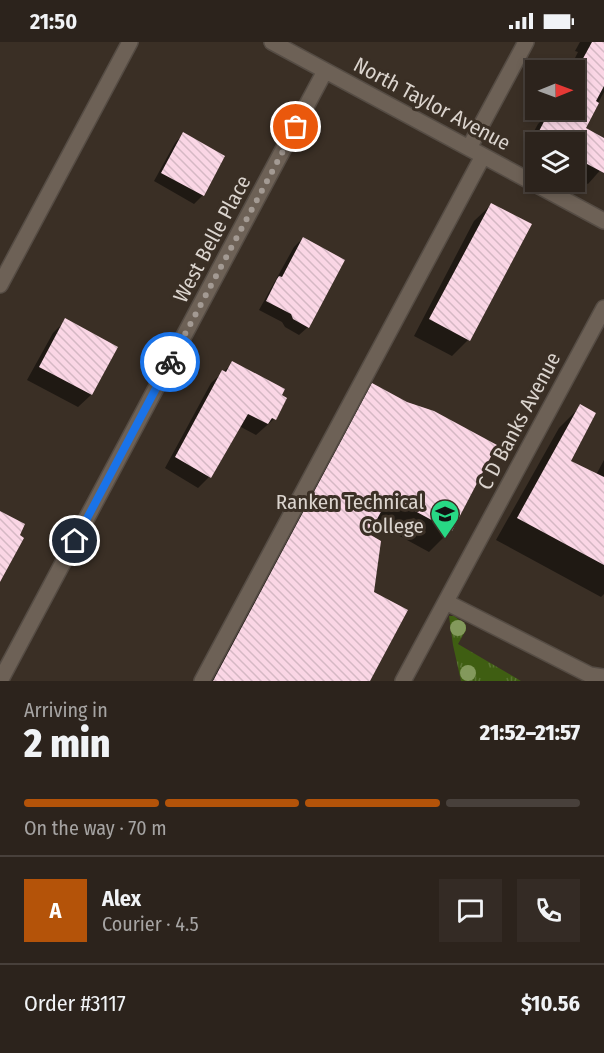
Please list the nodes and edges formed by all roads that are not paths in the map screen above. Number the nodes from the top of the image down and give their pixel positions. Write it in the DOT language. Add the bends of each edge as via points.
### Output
graph roads {
  1 [pos="130,42"];
  2 [pos="272,42"];
  3 [pos="526,42"];
  4 [pos="325,71"];
  5 [pos="469,148"];
  6 [pos="483,156"];
  7 [pos="604,221"];
  8 [pos="0,285"];
  9 [pos="604,308"];
  10 [pos="446,602"];
  11 [pos="604,677"];
  12 [pos="0,681"];
  13 [pos="202,681"];
  14 [pos="404,681"];
  1 -- 8 [label="street"];
  2 -- 4 [label="street, North Taylor Avenue"];
  3 -- 5 [label="street"];
  4 -- 5 [label="street, North Taylor Avenue"];
  4 -- 12 [label="street, West Belle Place"];
  5 -- 6 [label="street, North Taylor Avenue"];
  6 -- 7 [label="street, North Taylor Avenue"];
  6 -- 13 [label="street"];
  9 -- 10 [label="street, C D Banks Avenue"];
  10 -- 11 [label="street" via="590,675"];
  10 -- 14 [label="street, C D Banks Avenue"];
}
